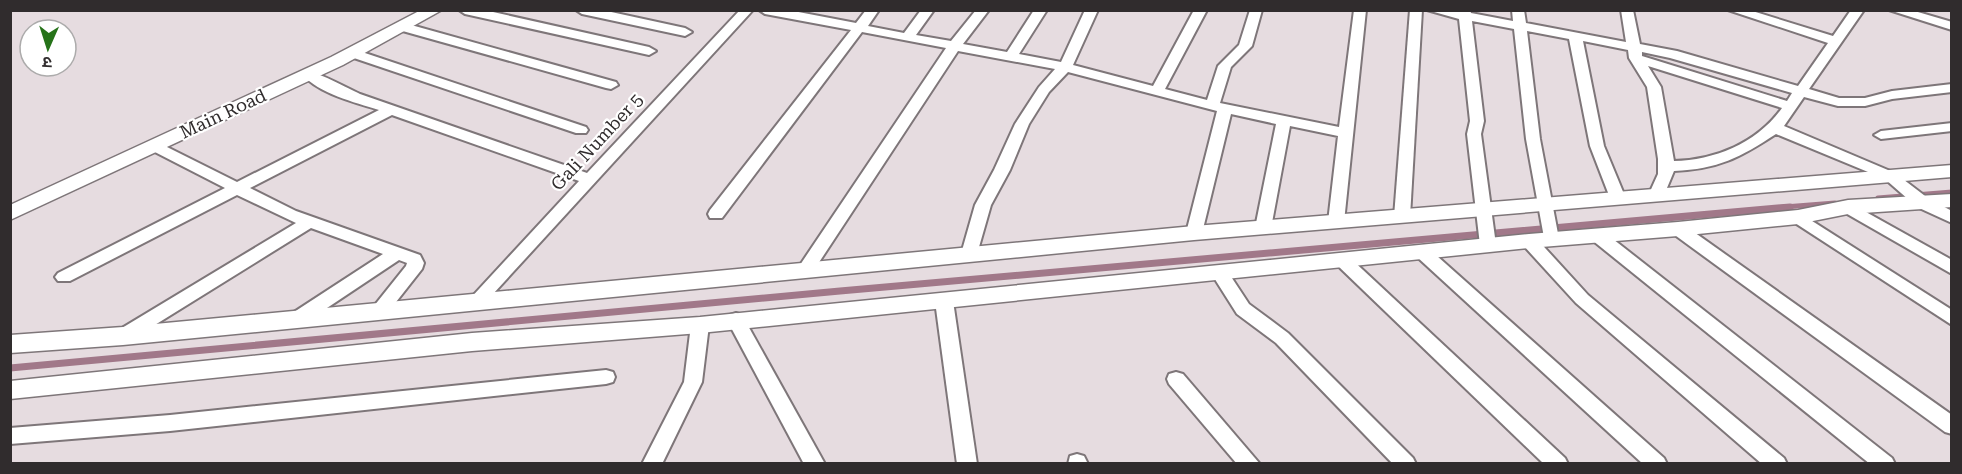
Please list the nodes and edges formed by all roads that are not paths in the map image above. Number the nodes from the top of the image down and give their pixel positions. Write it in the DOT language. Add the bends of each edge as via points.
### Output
graph roads {
  1 [pos="434,10"];
  2 [pos="465,10"];
  3 [pos="582,10"];
  4 [pos="747,10"];
  5 [pos="765,10"];
  6 [pos="873,10"];
  7 [pos="928,10"];
  8 [pos="983,10"];
  9 [pos="1041,10"];
  10 [pos="1092,10"];
  11 [pos="1201,10"];
  12 [pos="1256,10"];
  13 [pos="1360,10"];
  14 [pos="1416,10"];
  15 [pos="1432,10"];
  16 [pos="1518,10"];
  17 [pos="1627,10"];
  18 [pos="1734,10"];
  19 [pos="1857,10"];
  20 [pos="1894,10"];
  21 [pos="1464,14"];
  22 [pos="816,15"];
  23 [pos="1519,26"];
  24 [pos="1952,26"];
  25 [pos="404,27"];
  26 [pos="858,28"];
  27 [pos="685,32"];
  28 [pos="1575,36"];
  29 [pos="907,38"];
  30 [pos="1836,41"];
  31 [pos="954,48"];
  32 [pos="649,51"];
  33 [pos="1634,52"];
  34 [pos="352,53"];
  35 [pos="1010,58"];
  36 [pos="1065,67"];
  37 [pos="309,74"];
  38 [pos="611,85"];
  39 [pos="1952,88"];
  40 [pos="1157,91"];
  41 [pos="1800,92"];
  42 [pos="1790,106"];
  43 [pos="1218,107"];
  44 [pos="392,109"];
  45 [pos="1284,122"];
  46 [pos="1952,127"];
  47 [pos="1775,128"];
  48 [pos="581,130"];
  49 [pos="1345,134"];
  50 [pos="1881,135"];
  51 [pos="154,146"];
  52 [pos="1667,166"];
  53 [pos="1952,171"];
  54 [pos="1890,176"];
  55 [pos="588,179"];
  56 [pos="238,187"];
  57 [pos="1656,196"];
  58 [pos="1618,199"];
  59 [pos="1952,200"];
  60 [pos="1923,203"];
  61 [pos="1545,205"];
  62 [pos="1848,207"];
  63 [pos="1484,210"];
  64 [pos="10,213"];
  65 [pos="716,214"];
  66 [pos="1402,217"];
  67 [pos="1798,217"];
  68 [pos="1952,218"];
  69 [pos="309,222"];
  70 [pos="1336,222"];
  71 [pos="1263,228"];
  72 [pos="1678,229"];
  73 [pos="1194,233"];
  74 [pos="1598,236"];
  75 [pos="1540,240"];
  76 [pos="1488,245"];
  77 [pos="399,252"];
  78 [pos="1422,252"];
  79 [pos="969,254"];
  80 [pos="1342,260"];
  81 [pos="1952,268"];
  82 [pos="806,269"];
  83 [pos="1220,273"];
  84 [pos="63,277"];
  85 [pos="944,301"];
  86 [pos="476,302"];
  87 [pos="379,311"];
  88 [pos="297,319"];
  89 [pos="1952,319"];
  90 [pos="736,320"];
  91 [pos="700,325"];
  92 [pos="123,336"];
  93 [pos="10,344"];
  94 [pos="606,377"];
  95 [pos="1176,378"];
  96 [pos="10,390"];
  97 [pos="1952,426"];
  98 [pos="10,436"];
  99 [pos="652,464"];
  100 [pos="815,464"];
  101 [pos="967,464"];
  102 [pos="1250,464"];
  103 [pos="1406,464"];
  104 [pos="1558,464"];
  105 [pos="1656,464"];
  106 [pos="1777,464"];
  107 [pos="1885,464"];
  1 -- 25 [label="street, Main Road"];
  2 -- 32 [label="street"];
  3 -- 27 [label="street"];
  4 -- 55 [label="street, Gali Number 5"];
  5 -- 22 [label="street"];
  6 -- 26 [label="street"];
  7 -- 29 [label="street"];
  8 -- 31 [label="street"];
  9 -- 35 [label="street"];
  10 -- 36 [label="street"];
  11 -- 40 [label="street"];
  12 -- 43 [label="street" via="1245,46 1225,66"];
  13 -- 49 [label="street"];
  14 -- 66 [label="street"];
  15 -- 21 [label="street"];
  16 -- 23 [label="street"];
  17 -- 33 [label="street"];
  18 -- 30 [label="street"];
  19 -- 30 [label="street"];
  20 -- 24 [label="street"];
  21 -- 23 [label="street"];
  21 -- 63 [label="street"];
  22 -- 26 [label="street"];
  23 -- 28 [label="street"];
  23 -- 61 [label="street"];
  25 -- 34 [label="street, Main Road"];
  25 -- 38 [label="street"];
  26 -- 29 [label="street"];
  26 -- 65 [label="street"];
  28 -- 33 [label="street"];
  28 -- 58 [label="street" via="1597,146"];
  29 -- 31 [label="street"];
  30 -- 41 [label="street"];
  31 -- 35 [label="street"];
  31 -- 82 [label="street"];
  33 -- 41 [label="street" via="1672,54"];
  33 -- 42 [label="street"];
  33 -- 52 [label="street" via="1654,87"];
  34 -- 37 [label="street, Main Road"];
  34 -- 48 [label="street"];
  35 -- 36 [label="street"];
  36 -- 40 [label="street"];
  36 -- 79 [label="street" via="1022,124 983,205"];
  37 -- 44 [label="street" via="324,84"];
  37 -- 51 [label="street, Main Road"];
  39 -- 41 [label="street" via="1855,103"];
  40 -- 43 [label="street"];
  41 -- 42 [label="street"];
  42 -- 47 [label="street"];
  43 -- 45 [label="street"];
  43 -- 73 [label="street"];
  44 -- 55 [label="street"];
  44 -- 56 [label="street"];
  45 -- 49 [label="street"];
  45 -- 71 [label="street"];
  46 -- 50 [label="street"];
  47 -- 52 [label="street" via="1739,151 1702,165"];
  47 -- 54 [label="street"];
  49 -- 70 [label="street"];
  51 -- 56 [label="street"];
  51 -- 64 [label="street, Main Road"];
  52 -- 57 [label="street"];
  53 -- 54 [label="street"];
  54 -- 57 [label="street"];
  54 -- 60 [label="street"];
  55 -- 86 [label="street, Gali Number 5"];
  56 -- 69 [label="street"];
  56 -- 84 [label="street"];
  57 -- 58 [label="street"];
  58 -- 61 [label="street"];
  59 -- 60 [label="street"];
  60 -- 62 [label="street"];
  60 -- 68 [label="street"];
  61 -- 63 [label="street"];
  61 -- 75 [label="street"];
  62 -- 67 [label="street"];
  62 -- 81 [label="street"];
  63 -- 66 [label="street"];
  63 -- 76 [label="street"];
  66 -- 70 [label="street"];
  67 -- 72 [label="street"];
  67 -- 89 [label="street"];
  69 -- 77 [label="street"];
  69 -- 92 [label="street"];
  70 -- 71 [label="street"];
  71 -- 73 [label="street"];
  72 -- 74 [label="street"];
  72 -- 97 [label="street"];
  73 -- 79 [label="street"];
  74 -- 75 [label="street"];
  74 -- 107 [label="street"];
  75 -- 76 [label="street"];
  75 -- 106 [label="street" via="1582,299"];
  76 -- 78 [label="street"];
  77 -- 87 [label="street" via="416,263"];
  77 -- 88 [label="street"];
  78 -- 80 [label="street"];
  78 -- 105 [label="street"];
  79 -- 82 [label="street"];
  80 -- 83 [label="street"];
  80 -- 104 [label="street"];
  82 -- 86 [label="street"];
  83 -- 85 [label="street"];
  83 -- 103 [label="street" via="1243,309 1282,338"];
  85 -- 90 [label="street"];
  85 -- 101 [label="street"];
  86 -- 87 [label="street"];
  87 -- 88 [label="street"];
  88 -- 92 [label="street"];
  90 -- 91 [label="street"];
  90 -- 100 [label="street"];
  91 -- 96 [label="street" via="472,342"];
  91 -- 99 [label="street" via="693,382"];
  92 -- 93 [label="street"];
  94 -- 98 [label="street"];
  95 -- 102 [label="street"];
}
